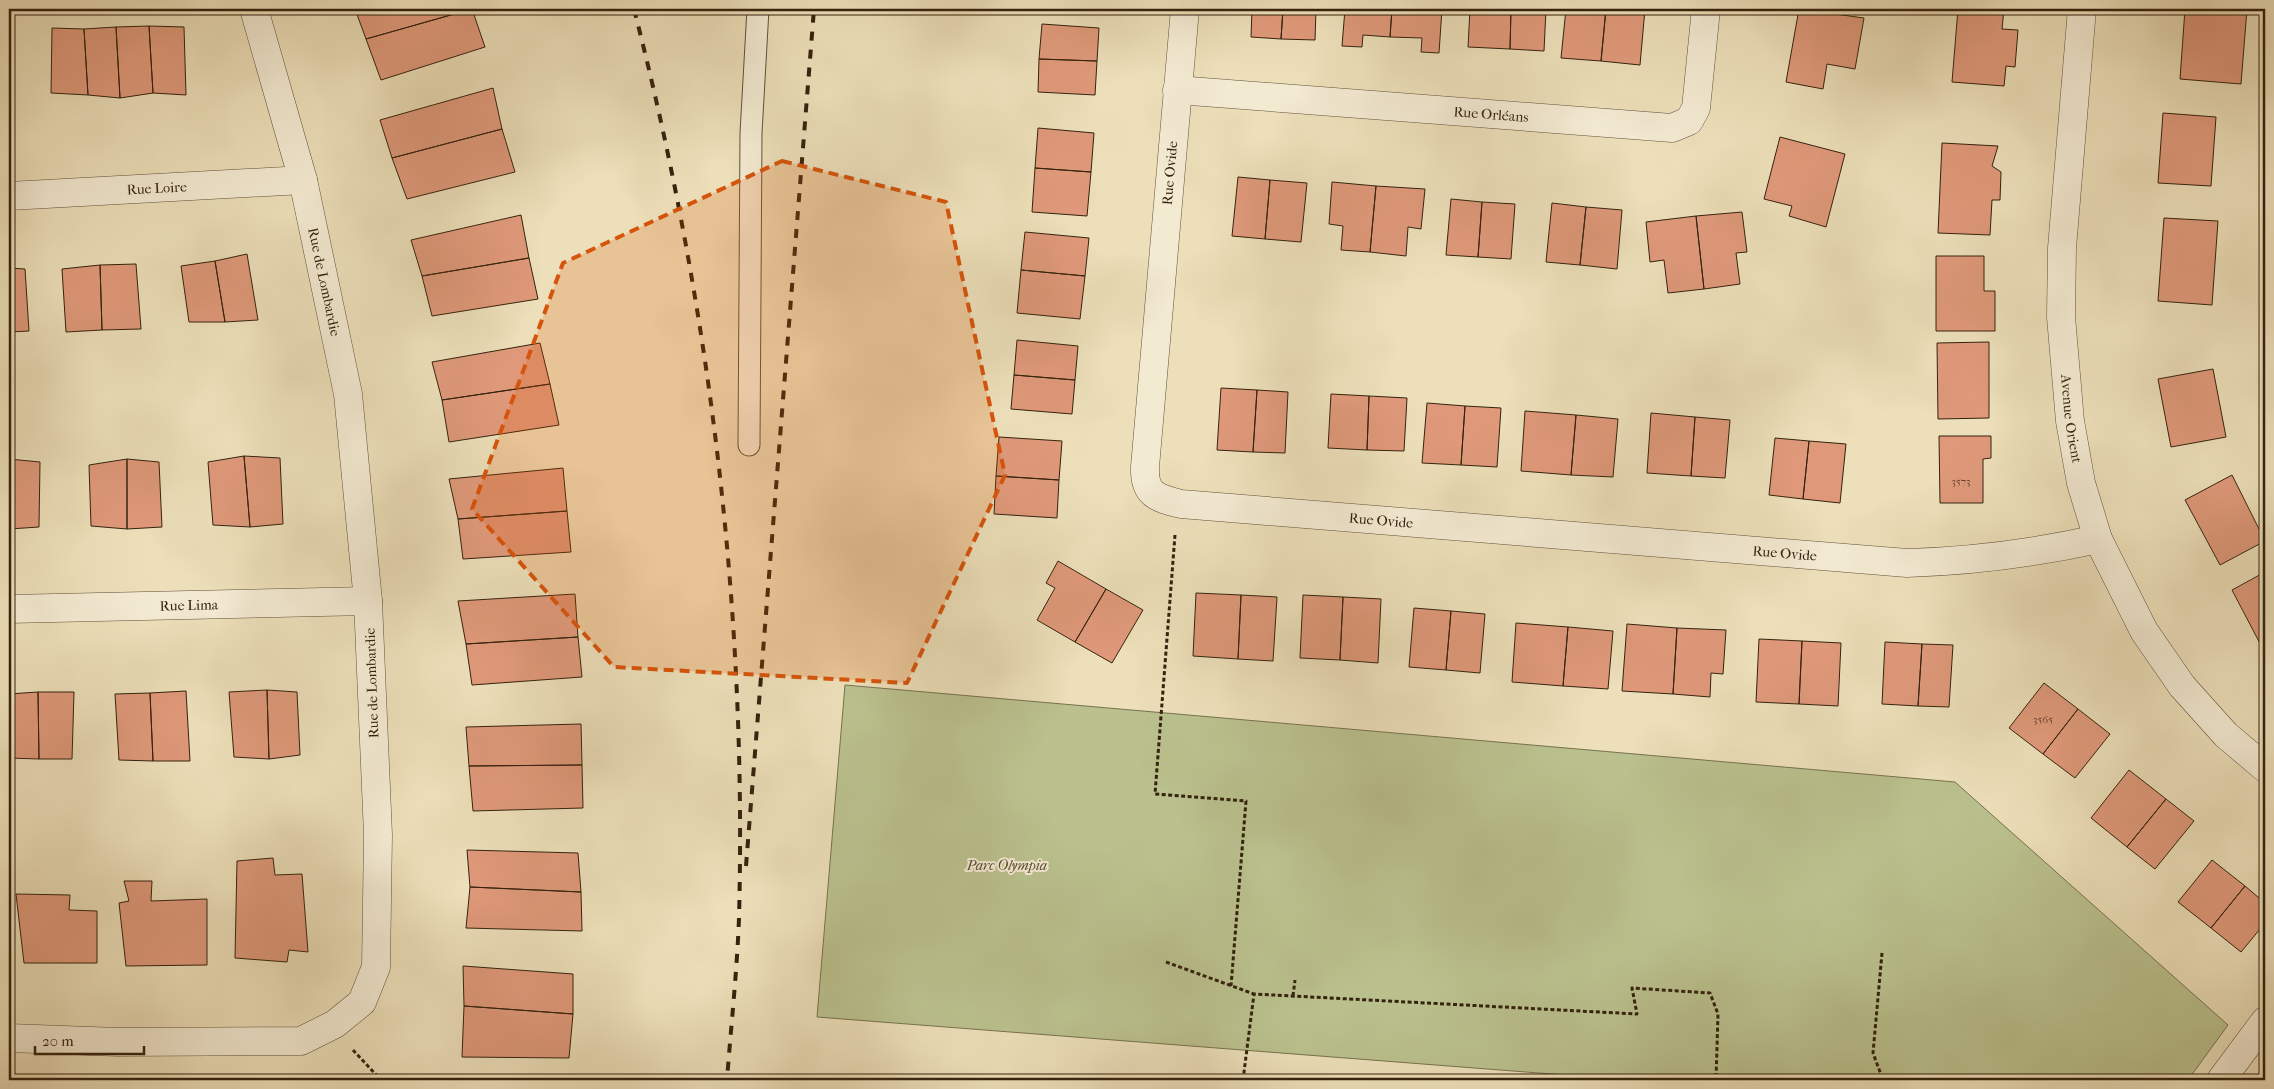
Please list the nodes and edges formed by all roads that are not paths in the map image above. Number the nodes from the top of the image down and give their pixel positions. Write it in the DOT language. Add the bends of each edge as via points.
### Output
graph roads {
  1 [pos="254,9"];
  2 [pos="758,9"];
  3 [pos="1185,9"];
  4 [pos="1706,9"];
  5 [pos="2082,9"];
  6 [pos="1177,90"];
  7 [pos="303,180"];
  8 [pos="9,196"];
  9 [pos="749,445"];
  10 [pos="2098,539"];
  11 [pos="368,602"];
  12 [pos="9,609"];
  13 [pos="2265,768"];
  14 [pos="2265,1021"];
  15 [pos="9,1038"];
  16 [pos="2221,1080"];
  1 -- 7 [label="street, Rue de Lombardie"];
  2 -- 9 [label="lane" via="751,133"];
  3 -- 6 [label="street, Rue Ovide"];
  4 -- 6 [label="street, Rue Orléans" via="1696,108 1689,121 1672,128"];
  5 -- 10 [label="street, Avenue Orient" via="2062,248 2061,317 2070,421 2082,483"];
  6 -- 10 [label="street, Rue Ovide" via="1145,472 1146,486 1158,497 1181,504 1908,563 2008,555"];
  7 -- 8 [label="street, Rue Loire"];
  7 -- 11 [label="street, Rue de Lombardie" via="348,394"];
  10 -- 13 [label="street, Avenue Orient" via="2144,631 2182,686 2226,735"];
  11 -- 12 [label="street, Rue Lima"];
  11 -- 15 [label="street, Rue de Lombardie" via="378,835 376,967 362,1002 335,1024 301,1041 118,1042"];
  14 -- 16 [label="street"];
}
